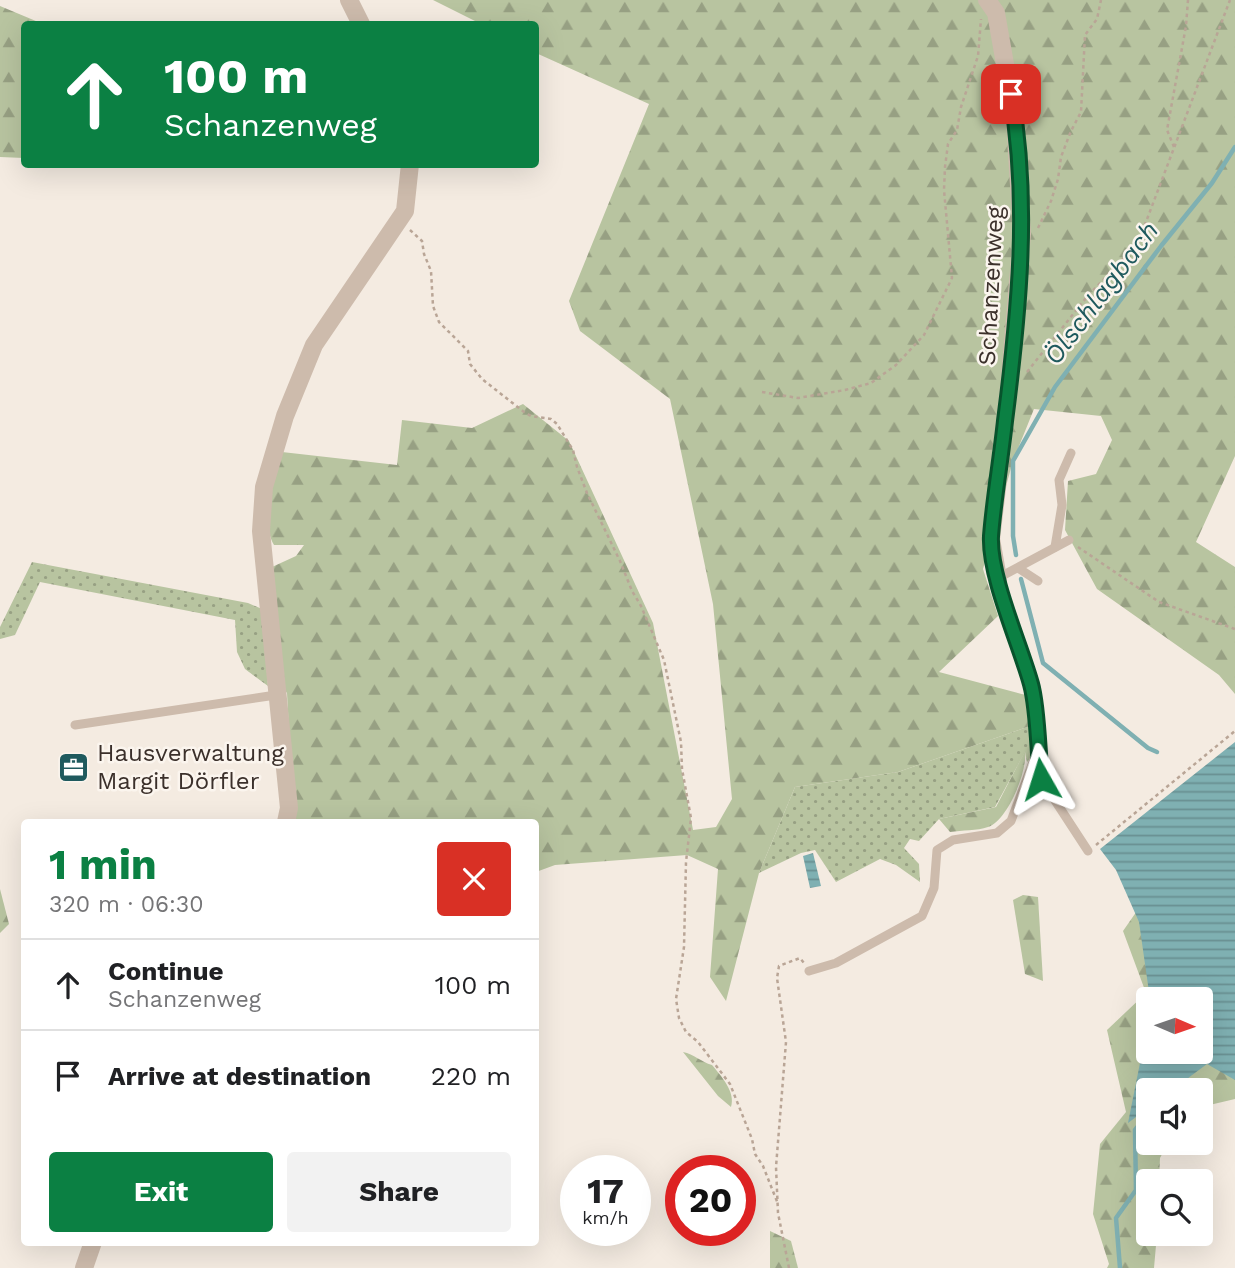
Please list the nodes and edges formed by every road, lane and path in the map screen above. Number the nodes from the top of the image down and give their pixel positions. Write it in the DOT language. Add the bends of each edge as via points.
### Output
graph roads {
  1 [pos="349,0"];
  2 [pos="1101,0"];
  3 [pos="1188,0"];
  4 [pos="1230,0"];
  5 [pos="988,2"];
  6 [pos="360,21"];
  7 [pos="1174,148"];
  8 [pos="410,168"];
  9 [pos="398,221"];
  10 [pos="1022,234"];
  11 [pos="1026,374"];
  12 [pos="762,392"];
  13 [pos="1071,453"];
  14 [pos="1069,540"];
  15 [pos="1055,547"];
  16 [pos="1018,568"];
  17 [pos="998,578"];
  18 [pos="1038,581"];
  19 [pos="1235,629"];
  20 [pos="276,695"];
  21 [pos="75,725"];
  22 [pos="1235,731"];
  23 [pos="1038,749"];
  24 [pos="287,819"];
  25 [pos="1088,851"];
  26 [pos="809,971"];
  27 [pos="778,1204"];
  28 [pos="92,1246"];
  29 [pos="84,1268"];
  30 [pos="789,1268"];
  1 -- 6 [label="street"];
  2 -- 10 [label="path" via="1097,19 1085,35 1081,112 1061,157 1051,201 1036,232"];
  3 -- 7 [label="path" via="1167,130"];
  4 -- 7 [label="path"];
  5 -- 10 [label="street, Schanzenweg" via="996,13 1015,121"];
  5 -- 12 [label="path" via="980,22 978,56 957,130 948,144 944,190 952,278 924,335 897,365 871,383 798,398"];
  7 -- 11 [label="path" via="1138,243 1086,298"];
  8 -- 9 [label="street" via="405,211"];
  9 -- 20 [label="street" via="314,345 285,416 264,487 261,531"];
  9 -- 27 [label="path" via="422,242 436,317 468,351 470,364 509,402 531,416 551,419 568,441 587,494 664,660 691,818 684,947 676,999 679,1018 730,1084"];
  10 -- 17 [label="street, Schanzenweg" via="991,539"];
  13 -- 15 [label="lane" via="1059,480 1062,505"];
  14 -- 15 [label="lane"];
  14 -- 19 [label="path" via="1159,602"];
  15 -- 16 [label="lane"];
  16 -- 17 [label="lane"];
  16 -- 18 [label="lane"];
  17 -- 23 [label="lane" via="1032,688"];
  20 -- 21 [label="lane"];
  20 -- 24 [label="street"];
  22 -- 25 [label="path"];
  23 -- 25 [label="lane" via="1041,779"];
  23 -- 26 [label="lane" via="1012,821 997,833 953,839 937,850 934,888 922,916 836,963"];
  26 -- 27 [label="path" via="800,958 779,966 777,978 786,1042 776,1167"];
  27 -- 30 [label="path"];
  28 -- 29 [label="street"];
}
